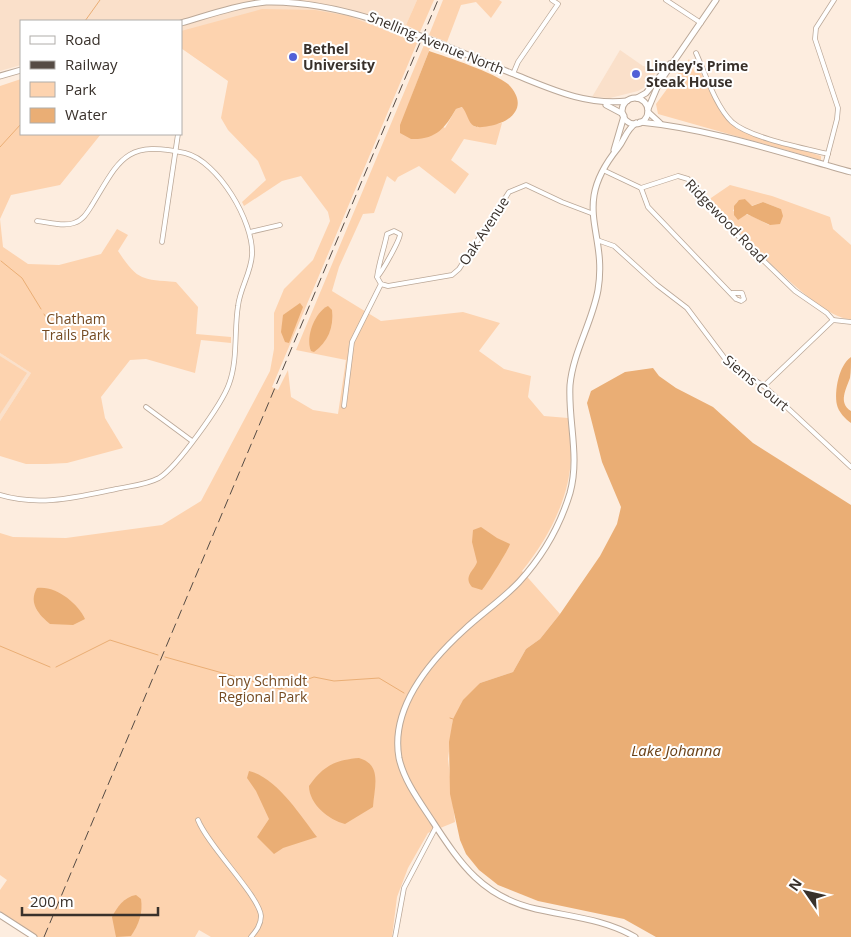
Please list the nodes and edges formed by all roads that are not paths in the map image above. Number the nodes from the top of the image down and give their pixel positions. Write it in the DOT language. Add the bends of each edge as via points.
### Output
graph roads {
  1 [pos="239,0"];
  2 [pos="552,0"];
  3 [pos="666,0"];
  4 [pos="716,0"];
  5 [pos="834,0"];
  6 [pos="240,7"];
  7 [pos="182,23"];
  8 [pos="701,23"];
  9 [pos="696,53"];
  10 [pos="675,58"];
  11 [pos="20,70"];
  12 [pos="513,74"];
  13 [pos="0,76"];
  14 [pos="637,98"];
  15 [pos="627,101"];
  16 [pos="600,103"];
  17 [pos="648,110"];
  18 [pos="623,115"];
  19 [pos="638,123"];
  20 [pos="663,124"];
  21 [pos="178,135"];
  22 [pos="176,152"];
  23 [pos="614,153"];
  24 [pos="828,154"];
  25 [pos="825,165"];
  26 [pos="603,170"];
  27 [pos="851,172"];
  28 [pos="641,188"];
  29 [pos="591,213"];
  30 [pos="36,221"];
  31 [pos="280,225"];
  32 [pos="250,232"];
  33 [pos="597,240"];
  34 [pos="162,242"];
  35 [pos="377,277"];
  36 [pos="381,284"];
  37 [pos="732,293"];
  38 [pos="833,320"];
  39 [pos="851,322"];
  40 [pos="764,386"];
  41 [pos="344,406"];
  42 [pos="146,408"];
  43 [pos="192,441"];
  44 [pos="851,466"];
  45 [pos="0,495"];
  46 [pos="198,820"];
  47 [pos="436,827"];
  48 [pos="0,915"];
  49 [pos="34,937"];
  50 [pos="252,937"];
  51 [pos="395,937"];
  52 [pos="635,937"];
  1 -- 6 [label="street"];
  2 -- 12 [label="street" via="558,4"];
  3 -- 8 [label="street"];
  4 -- 8 [label="street"];
  5 -- 24 [label="street" via="816,28 815,39 837,103 837,119"];
  6 -- 7 [label="street, Snelling Avenue North"];
  6 -- 12 [label="street, Snelling Avenue North" via="282,1 342,7"];
  8 -- 10 [label="street"];
  9 -- 24 [label="street" via="720,105 732,122 754,134"];
  10 -- 14 [label="street" via="646,93"];
  10 -- 17 [label="street" via="659,83"];
  11 -- 13 [label="street"];
  12 -- 16 [label="street, Snelling Avenue North"];
  14 -- 15 [label="street"];
  14 -- 17 [label="street"];
  15 -- 16 [label="street, Snelling Avenue North"];
  15 -- 18 [label="street"];
  16 -- 18 [label="street, Snelling Avenue North"];
  17 -- 19 [label="street" via="646,117"];
  17 -- 20 [label="street"];
  18 -- 19 [label="street" via="628,121"];
  18 -- 23 [label="street"];
  19 -- 20 [label="street"];
  19 -- 23 [label="street" via="626,131"];
  20 -- 25 [label="street"];
  21 -- 22 [label="street"];
  22 -- 30 [label="street" via="148,149 128,154 116,166 80,221 66,224"];
  22 -- 32 [label="street" via="199,158 210,166 239,206"];
  22 -- 34 [label="street"];
  23 -- 26 [label="street"];
  24 -- 25 [label="street"];
  25 -- 27 [label="street"];
  26 -- 28 [label="street"];
  26 -- 29 [label="street" via="593,194"];
  28 -- 37 [label="street" via="648,206"];
  28 -- 38 [label="street, Ridgewood Road" via="678,176 688,179 739,237 795,292"];
  29 -- 33 [label="street"];
  29 -- 36 [label="street, Oak Avenue" via="526,185 521,186 509,192 452,275 388,286"];
  31 -- 32 [label="street"];
  32 -- 43 [label="street" via="252,257 238,303 232,374 222,400"];
  33 -- 40 [label="street, Siems Court" via="614,246 687,308 729,364"];
  33 -- 47 [label="street" via="598,288 571,382 575,461 572,486 564,510 530,569 507,594 462,631 437,659 412,694 400,719 398,740 402,767"];
  35 -- 35 [label="street" via="400,239 396,231 387,234"];
  35 -- 36 [label="street"];
  36 -- 41 [label="street" via="352,342"];
  38 -- 39 [label="street"];
  38 -- 40 [label="street"];
  40 -- 44 [label="street, Siems Court"];
  42 -- 43 [label="street"];
  43 -- 45 [label="street" via="171,468 145,483 60,500 32,501"];
  46 -- 50 [label="street" via="209,841 260,911 259,925"];
  47 -- 51 [label="street" via="404,888"];
  47 -- 52 [label="street" via="461,865 496,893 534,909 604,922"];
  48 -- 49 [label="street"];
}
